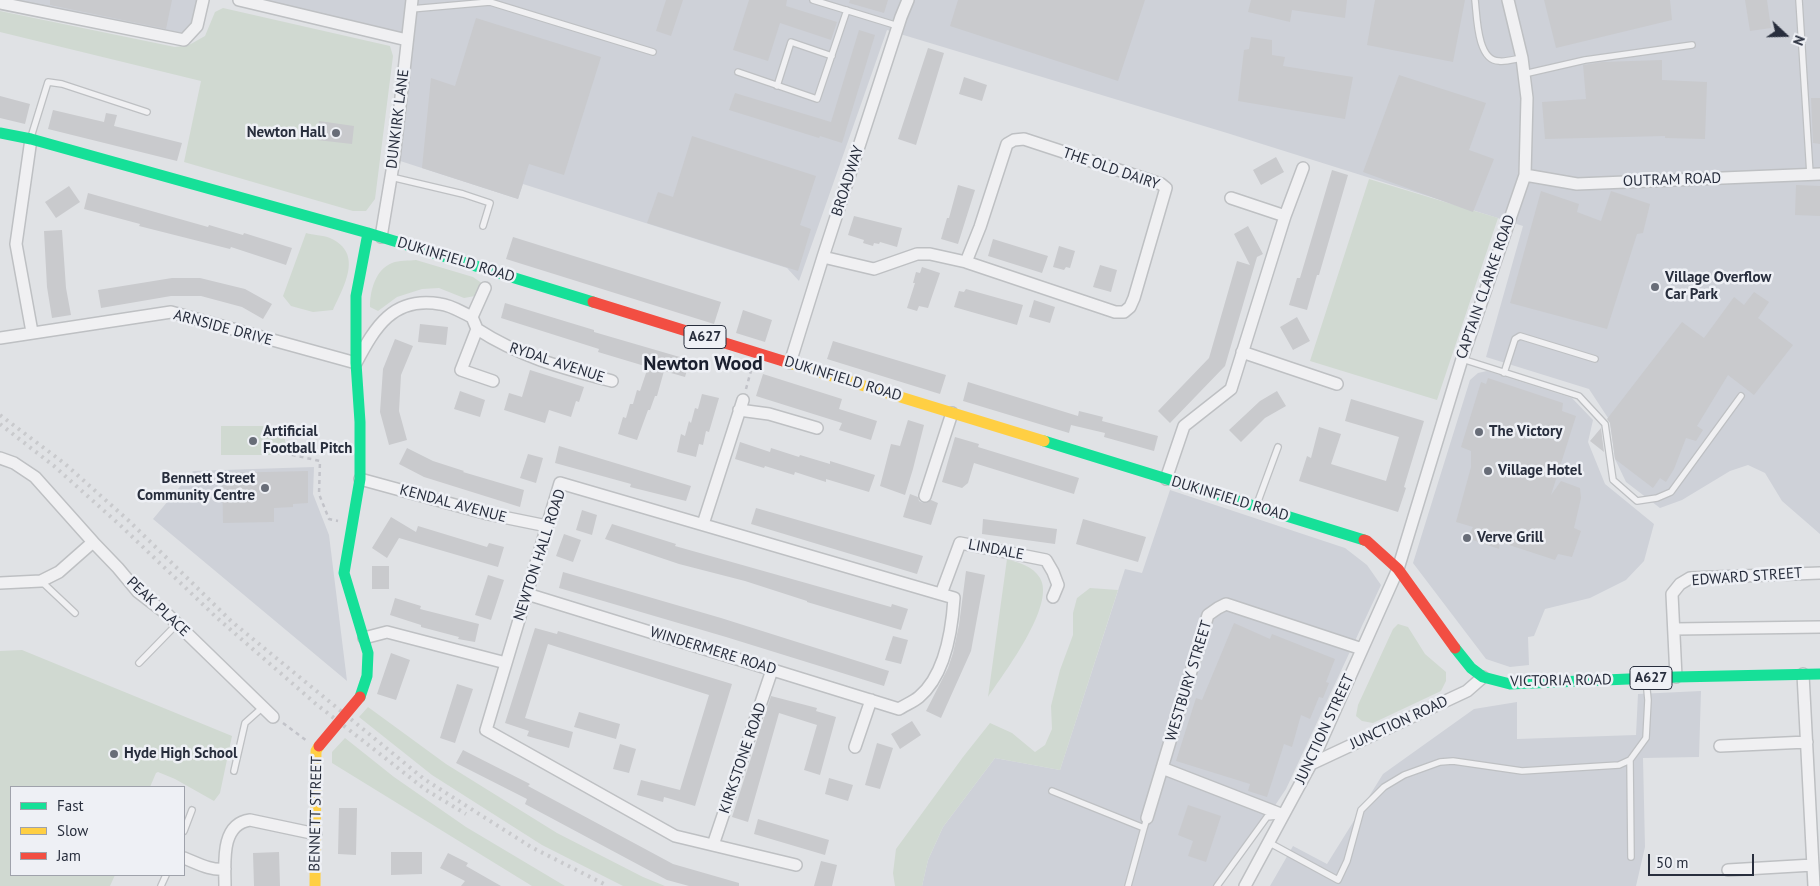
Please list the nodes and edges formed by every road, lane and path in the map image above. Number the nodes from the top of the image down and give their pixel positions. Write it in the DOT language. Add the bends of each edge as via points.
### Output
graph roads {
  1 [pos="203,0"];
  2 [pos="239,0"];
  3 [pos="813,0"];
  4 [pos="908,0"];
  5 [pos="1475,0"];
  6 [pos="1508,0"];
  7 [pos="1799,0"];
  8 [pos="0,3"];
  9 [pos="411,5"];
  10 [pos="847,10"];
  11 [pos="898,26"];
  12 [pos="407,40"];
  13 [pos="1692,45"];
  14 [pos="653,52"];
  15 [pos="832,56"];
  16 [pos="1522,58"];
  17 [pos="738,72"];
  18 [pos="1524,74"];
  19 [pos="777,86"];
  20 [pos="147,112"];
  21 [pos="0,133"];
  22 [pos="31,140"];
  23 [pos="1303,168"];
  24 [pos="1815,174"];
  25 [pos="1525,175"];
  26 [pos="391,177"];
  27 [pos="1230,198"];
  28 [pos="1285,216"];
  29 [pos="483,226"];
  30 [pos="368,233"];
  31 [pos="381,237"];
  32 [pos="823,256"];
  33 [pos="966,262"];
  34 [pos="485,288"];
  35 [pos="472,318"];
  36 [pos="477,329"];
  37 [pos="32,332"];
  38 [pos="0,338"];
  39 [pos="1242,352"];
  40 [pos="756,353"];
  41 [pos="1462,359"];
  42 [pos="1595,359"];
  43 [pos="356,363"];
  44 [pos="790,363"];
  45 [pos="1504,373"];
  46 [pos="493,381"];
  47 [pos="612,381"];
  48 [pos="1337,384"];
  49 [pos="1741,396"];
  50 [pos="741,405"];
  51 [pos="952,413"];
  52 [pos="285,426"];
  53 [pos="817,428"];
  54 [pos="1278,447"];
  55 [pos="0,458"];
  56 [pos="360,479"];
  57 [pos="1166,479"];
  58 [pos="925,496"];
  59 [pos="1255,507"];
  60 [pos="352,524"];
  61 [pos="703,524"];
  62 [pos="547,526"];
  63 [pos="93,542"];
  64 [pos="1398,569"];
  65 [pos="1820,573"];
  66 [pos="41,581"];
  67 [pos="0,583"];
  68 [pos="527,594"];
  69 [pos="940,594"];
  70 [pos="1053,597"];
  71 [pos="75,613"];
  72 [pos="177,624"];
  73 [pos="1820,627"];
  74 [pos="1675,629"];
  75 [pos="364,638"];
  76 [pos="1362,648"];
  77 [pos="140,663"];
  78 [pos="506,663"];
  79 [pos="772,670"];
  80 [pos="1803,674"];
  81 [pos="1820,674"];
  82 [pos="1483,677"];
  83 [pos="1676,677"];
  84 [pos="1646,678"];
  85 [pos="871,700"];
  86 [pos="263,707"];
  87 [pos="273,717"];
  88 [pos="1807,742"];
  89 [pos="1720,746"];
  90 [pos="318,747"];
  91 [pos="856,747"];
  92 [pos="1630,760"];
  93 [pos="1311,764"];
  94 [pos="1162,768"];
  95 [pos="234,771"];
  96 [pos="1052,791"];
  97 [pos="192,810"];
  98 [pos="1815,810"];
  99 [pos="1283,815"];
  100 [pos="1145,823"];
  101 [pos="185,828"];
  102 [pos="316,834"];
  103 [pos="1268,842"];
  104 [pos="713,845"];
  105 [pos="1631,857"];
  106 [pos="185,858"];
  107 [pos="796,865"];
  108 [pos="1813,865"];
  109 [pos="225,869"];
  110 [pos="1728,870"];
  111 [pos="1339,883"];
  112 [pos="225,886"];
  113 [pos="315,886"];
  114 [pos="1128,886"];
  115 [pos="1217,886"];
  116 [pos="1245,886"];
  117 [pos="1814,886"];
  1 -- 8 [label="street" via="197,26 184,40"];
  2 -- 12 [label="street"];
  3 -- 10 [label="lane"];
  4 -- 11 [label="street, BROADWAY"];
  5 -- 16 [label="lane" via="1483,50 1498,62"];
  6 -- 16 [label="street, CAPTAIN CLARKE ROAD"];
  7 -- 24 [label="lane"];
  9 -- 12 [label="street, DUNKIRK LANE"];
  9 -- 14 [label="lane" via="490,2"];
  10 -- 11 [label="lane"];
  10 -- 15 [label="lane"];
  11 -- 32 [label="street, BROADWAY"];
  12 -- 26 [label="street, DUNKIRK LANE"];
  13 -- 18 [label="lane" via="1584,60"];
  15 -- 19 [label="lane" via="817,99"];
  15 -- 19 [label="lane" via="791,42"];
  16 -- 18 [label="street, CAPTAIN CLARKE ROAD"];
  17 -- 19 [label="lane"];
  18 -- 25 [label="street, CAPTAIN CLARKE ROAD" via="1527,98"];
  20 -- 22 [label="lane" via="48,82"];
  21 -- 22 [label="main road, DUKINFIELD ROAD / A627"];
  22 -- 30 [label="main road, DUKINFIELD ROAD / A627"];
  22 -- 37 [label="street" via="16,244"];
  23 -- 28 [label="street"];
  24 -- 25 [label="street, OUTRAM ROAD" via="1577,184"];
  25 -- 41 [label="street, CAPTAIN CLARKE ROAD"];
  26 -- 29 [label="lane" via="490,203"];
  26 -- 31 [label="street, DUNKIRK LANE"];
  27 -- 28 [label="street"];
  28 -- 39 [label="street"];
  30 -- 31 [label="main road, DUKINFIELD ROAD / A627"];
  30 -- 43 [label="main road" via="356,296"];
  31 -- 40 [label="main road, DUKINFIELD ROAD / A627"];
  32 -- 33 [label="street, THE OLD DAIRY" via="874,269 917,254"];
  32 -- 44 [label="street, BROADWAY"];
  33 -- 33 [label="street, THE OLD DAIRY" via="1115,312 1124,312 1134,298 1166,188 1024,139 1014,140 1007,144"];
  34 -- 35 [label="street"];
  35 -- 36 [label="street"];
  35 -- 43 [label="street" via="442,304 405,306 381,321"];
  36 -- 46 [label="street" via="461,370"];
  36 -- 47 [label="street, RYDAL AVENUE" via="524,355"];
  37 -- 38 [label="street, ARNSIDE DRIVE"];
  37 -- 43 [label="street, ARNSIDE DRIVE" via="171,312"];
  39 -- 48 [label="street"];
  39 -- 57 [label="street" via="1231,389 1184,426"];
  40 -- 44 [label="main road, DUKINFIELD ROAD / A627"];
  40 -- 50 [label="path"];
  41 -- 45 [label="lane"];
  41 -- 64 [label="street, CAPTAIN CLARKE ROAD"];
  42 -- 45 [label="lane" via="1520,336 1515,339"];
  43 -- 56 [label="main road"];
  44 -- 51 [label="main road, DUKINFIELD ROAD / A627"];
  45 -- 49 [label="lane" via="1579,396 1605,424 1613,480 1637,500 1657,498 1672,492"];
  50 -- 53 [label="street"];
  50 -- 61 [label="street"];
  51 -- 57 [label="main road, DUKINFIELD ROAD / A627"];
  51 -- 58 [label="street"];
  52 -- 60 [label="path" via="288,454 320,461 319,494 329,519"];
  54 -- 59 [label="lane"];
  55 -- 63 [label="street, PEAK PLACE" via="35,477"];
  56 -- 60 [label="main road"];
  56 -- 62 [label="street, KENDAL AVENUE" via="488,514"];
  57 -- 59 [label="main road, DUKINFIELD ROAD / A627"];
  59 -- 64 [label="main road, DUKINFIELD ROAD / A627" via="1367,541"];
  60 -- 75 [label="main road" via="344,573"];
  61 -- 62 [label="street, NEWTON HALL ROAD" via="560,483"];
  61 -- 69 [label="street, NEWTON HALL ROAD"];
  62 -- 68 [label="street, NEWTON HALL ROAD"];
  63 -- 66 [label="street" via="59,572"];
  63 -- 72 [label="street, PEAK PLACE" via="138,592"];
  64 -- 76 [label="street, JUNCTION STREET"];
  64 -- 82 [label="main road, DUKINFIELD ROAD / A627" via="1445,637 1471,668"];
  65 -- 74 [label="street, EDWARD STREET" via="1690,578 1672,594"];
  66 -- 67 [label="street"];
  66 -- 71 [label="lane"];
  68 -- 78 [label="street, NEWTON HALL ROAD"];
  68 -- 79 [label="street, WINDERMERE ROAD"];
  69 -- 70 [label="street, LINDALE" via="960,543 1046,560 1058,586"];
  69 -- 85 [label="street, WINDERMERE ROAD" via="954,598 950,635 931,684 919,697 899,709"];
  72 -- 77 [label="lane"];
  72 -- 86 [label="street, PEAK PLACE"];
  73 -- 74 [label="street"];
  74 -- 83 [label="street, EDWARD STREET"];
  75 -- 78 [label="street" via="387,632"];
  75 -- 90 [label="main road, BENNETT STREET, bridge" via="369,665 367,681 360,697"];
  76 -- 93 [label="street, JUNCTION STREET"];
  76 -- 94 [label="street, WESTBURY STREET" via="1226,604 1218,608 1208,616"];
  78 -- 104 [label="street, NEWTON HALL ROAD" via="486,730 675,836"];
  79 -- 85 [label="street, WINDERMERE ROAD"];
  79 -- 104 [label="street, KIRKSTONE ROAD"];
  80 -- 81 [label="main road, VICTORIA ROAD / A627"];
  80 -- 83 [label="main road, VICTORIA ROAD / A627"];
  80 -- 88 [label="street"];
  82 -- 84 [label="main road, VICTORIA ROAD / A627" via="1510,684"];
  82 -- 93 [label="street, JUNCTION ROAD" via="1467,692"];
  83 -- 84 [label="main road, VICTORIA ROAD / A627"];
  84 -- 92 [label="lane" via="1646,738"];
  85 -- 91 [label="street"];
  86 -- 87 [label="street, PEAK PLACE"];
  86 -- 95 [label="lane" via="245,723"];
  87 -- 90 [label="path"];
  88 -- 89 [label="street"];
  88 -- 98 [label="street"];
  90 -- 102 [label="main road, BENNETT STREET"];
  92 -- 105 [label="lane"];
  92 -- 111 [label="lane" via="1619,766 1522,771 1453,761 1440,762 1404,776 1384,787 1362,810"];
  93 -- 99 [label="street, JUNCTION STREET"];
  94 -- 99 [label="street"];
  94 -- 100 [label="street, WESTBURY STREET"];
  96 -- 100 [label="lane"];
  97 -- 101 [label="lane"];
  98 -- 108 [label="street"];
  99 -- 103 [label="street, JUNCTION STREET"];
  99 -- 115 [label="lane" via="1267,817"];
  100 -- 114 [label="lane"];
  102 -- 109 [label="street" via="243,821 230,834"];
  102 -- 113 [label="main road, BENNETT STREET"];
  103 -- 111 [label="lane"];
  103 -- 116 [label="street, JUNCTION STREET"];
  104 -- 107 [label="street, NEWTON HALL ROAD"];
  106 -- 109 [label="street" via="211,869"];
  108 -- 110 [label="street"];
  108 -- 117 [label="street"];
  109 -- 112 [label="street"];
}
